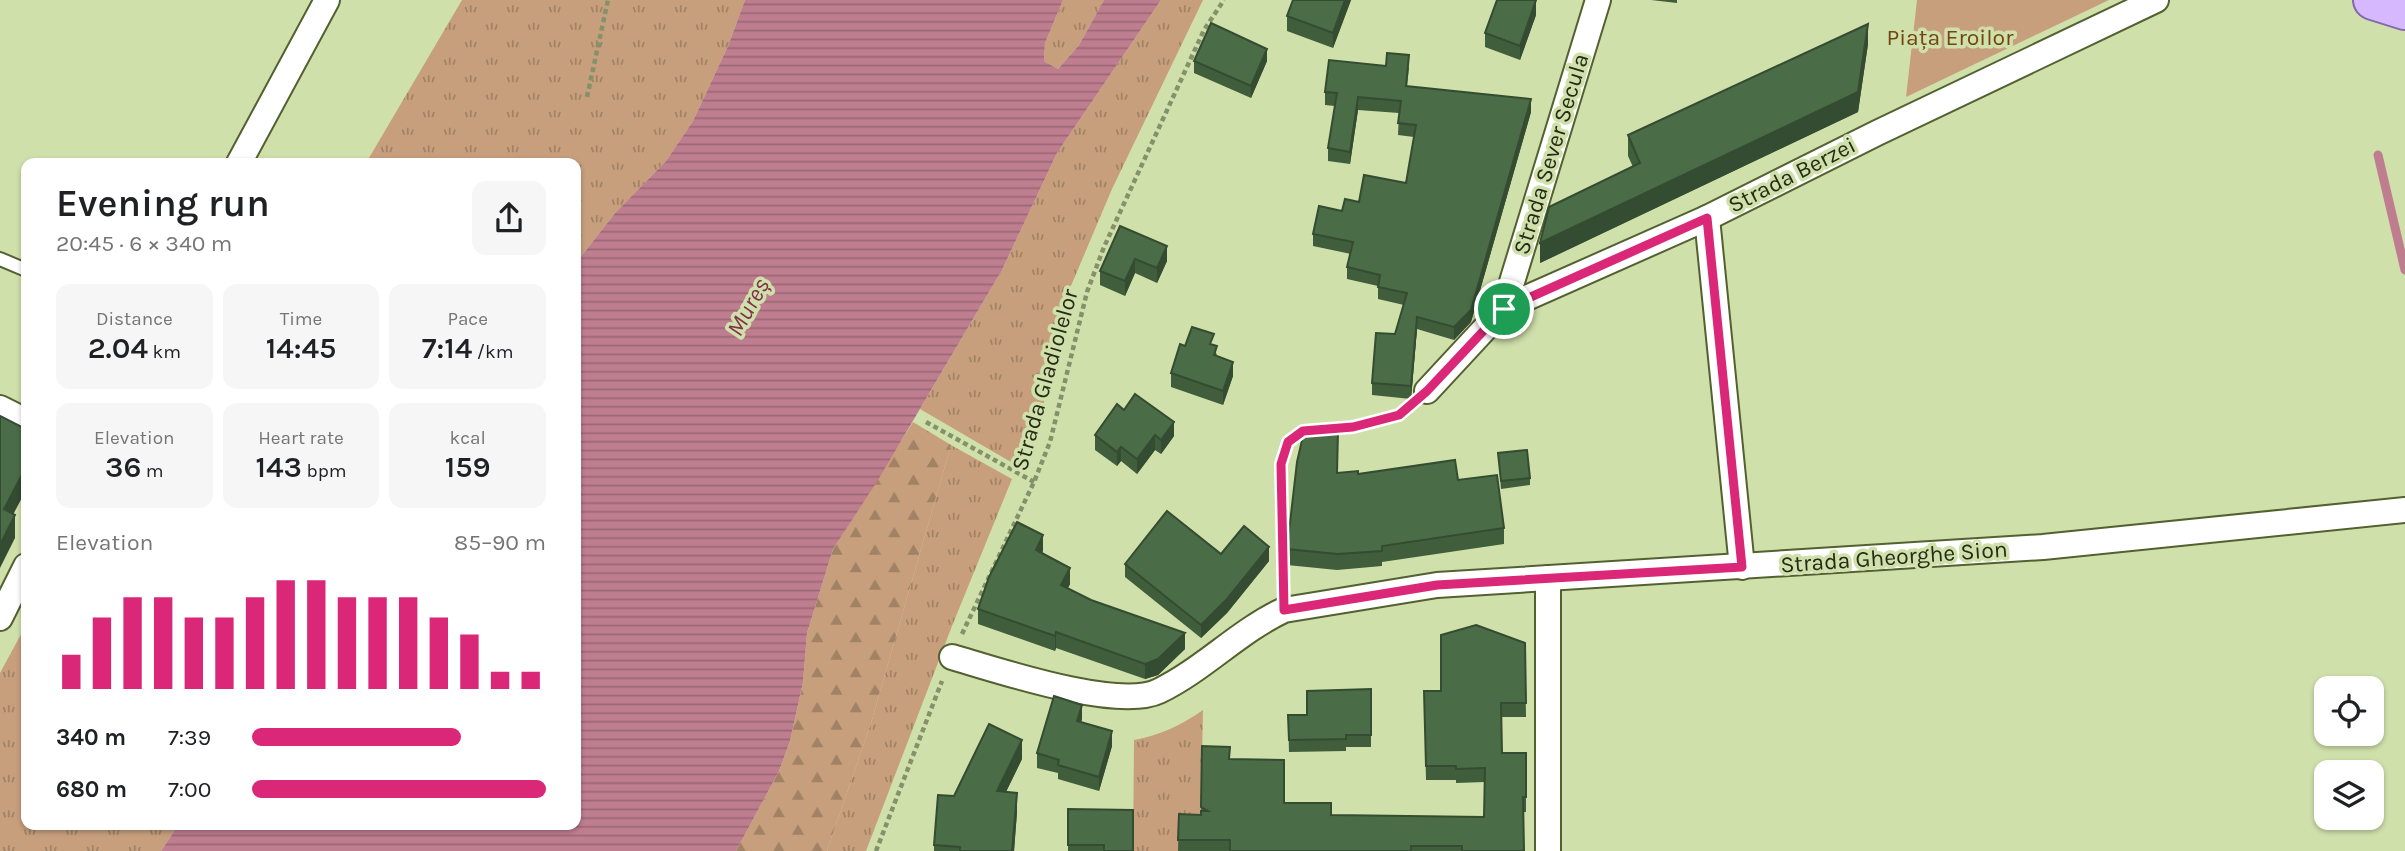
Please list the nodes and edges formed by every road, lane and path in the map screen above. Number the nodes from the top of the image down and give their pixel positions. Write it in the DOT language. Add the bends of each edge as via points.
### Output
graph roads {
  1 [pos="327,0"];
  2 [pos="608,0"];
  3 [pos="1224,0"];
  4 [pos="1598,0"];
  5 [pos="2156,0"];
  6 [pos="2373,0"];
  7 [pos="2405,10"];
  8 [pos="587,97"];
  9 [pos="242,158"];
  10 [pos="1707,218"];
  11 [pos="0,260"];
  12 [pos="21,268"];
  13 [pos="1504,309"];
  14 [pos="1427,391"];
  15 [pos="0,408"];
  16 [pos="21,418"];
  17 [pos="926,422"];
  18 [pos="1034,482"];
  19 [pos="2405,510"];
  20 [pos="1742,567"];
  21 [pos="21,576"];
  22 [pos="1548,578"];
  23 [pos="1284,610"];
  24 [pos="0,618"];
  25 [pos="952,657"];
  26 [pos="876,851"];
  27 [pos="1548,851"];
  1 -- 9 [label="street"];
  2 -- 8 [label="path"];
  3 -- 18 [label="path, Strada Gladiolelor" via="1204,30 1104,247 1084,306 1050,442"];
  4 -- 13 [label="street, Strada Sever Secula"];
  5 -- 10 [label="street, Strada Berzei"];
  6 -- 7 [label="main road"];
  10 -- 13 [label="street, Strada Berzei"];
  10 -- 20 [label="street"];
  11 -- 12 [label="lane"];
  13 -- 14 [label="street, Strada Berzei"];
  14 -- 23 [label="path" via="1399,415 1353,427 1303,431 1288,442 1281,464"];
  15 -- 16 [label="street"];
  17 -- 18 [label="path"];
  18 -- 25 [label="path, Strada Gladiolelor"];
  19 -- 20 [label="street, Strada Gheorghe Sion" via="2043,547"];
  20 -- 22 [label="street, Strada Gheorghe Sion"];
  21 -- 24 [label="street"];
  22 -- 23 [label="street, Strada Gheorghe Sion" via="1437,585"];
  22 -- 27 [label="street"];
  23 -- 25 [label="street, Strada Gheorghe Sion" via="1146,696 1075,689"];
  25 -- 26 [label="path, Strada Gladiolelor"];
}
